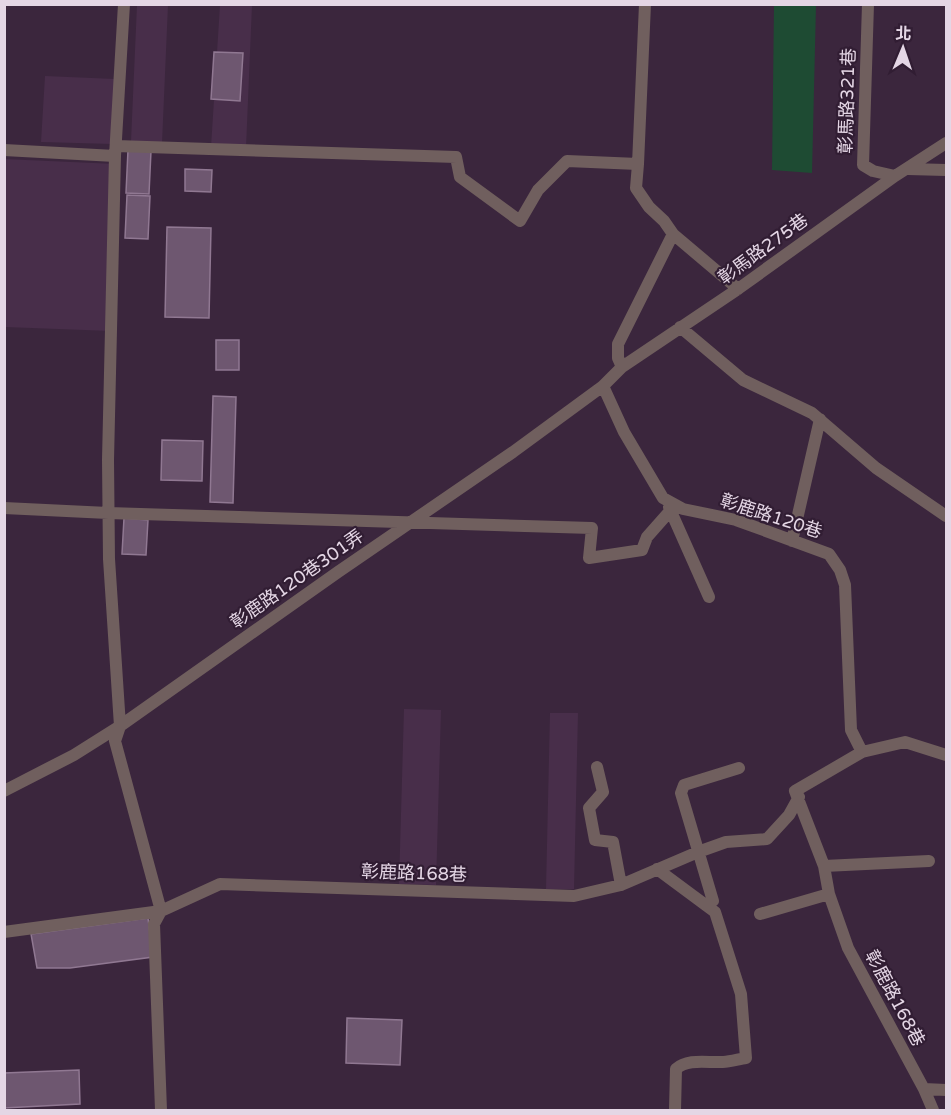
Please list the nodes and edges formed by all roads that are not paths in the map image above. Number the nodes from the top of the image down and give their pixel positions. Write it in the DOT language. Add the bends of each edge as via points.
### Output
graph roads {
  1 [pos="124,4"];
  2 [pos="645,4"];
  3 [pos="868,4"];
  4 [pos="946,143"];
  5 [pos="4,150"];
  6 [pos="115,151"];
  7 [pos="638,164"];
  8 [pos="908,169"];
  9 [pos="946,170"];
  10 [pos="895,176"];
  11 [pos="673,234"];
  12 [pos="738,289"];
  13 [pos="680,327"];
  14 [pos="622,367"];
  15 [pos="603,386"];
  16 [pos="820,419"];
  17 [pos="668,506"];
  18 [pos="4,508"];
  19 [pos="108,513"];
  20 [pos="946,516"];
  21 [pos="410,522"];
  22 [pos="792,541"];
  23 [pos="709,597"];
  24 [pos="120,726"];
  25 [pos="862,752"];
  26 [pos="946,755"];
  27 [pos="597,767"];
  28 [pos="739,768"];
  29 [pos="4,791"];
  30 [pos="797,794"];
  31 [pos="698,852"];
  32 [pos="929,861"];
  33 [pos="824,866"];
  34 [pos="657,869"];
  35 [pos="621,885"];
  36 [pos="830,894"];
  37 [pos="713,901"];
  38 [pos="161,911"];
  39 [pos="760,914"];
  40 [pos="4,932"];
  41 [pos="924,1089"];
  42 [pos="946,1090"];
  43 [pos="161,1110"];
  44 [pos="675,1110"];
  45 [pos="933,1110"];
  1 -- 6 [label="street"];
  2 -- 7 [label="street"];
  3 -- 10 [label="street, 彰馬路321巷" via="863,165"];
  4 -- 8 [label="street, 彰馬路275巷"];
  5 -- 6 [label="street"];
  6 -- 7 [label="street" via="456,157 460,177 520,221 538,190 567,160"];
  6 -- 19 [label="street"];
  7 -- 11 [label="street" via="636,188"];
  8 -- 9 [label="street"];
  8 -- 10 [label="street, 彰馬路275巷"];
  10 -- 12 [label="street, 彰馬路275巷"];
  11 -- 12 [label="street"];
  11 -- 14 [label="street" via="618,344"];
  12 -- 13 [label="street, 彰馬路275巷"];
  13 -- 14 [label="street, 彰馬路275巷"];
  13 -- 16 [label="street" via="742,380"];
  14 -- 15 [label="street, 彰馬路275巷"];
  15 -- 17 [label="street" via="624,432"];
  15 -- 21 [label="street, 彰鹿路120巷301弄"];
  16 -- 20 [label="street" via="876,468"];
  16 -- 22 [label="street"];
  17 -- 21 [label="street" via="642,550 589,558 592,528"];
  17 -- 22 [label="street, 彰鹿路120巷" via="736,520"];
  17 -- 23 [label="street"];
  18 -- 19 [label="street"];
  19 -- 21 [label="street"];
  19 -- 24 [label="street"];
  21 -- 24 [label="street, 彰鹿路120巷301弄"];
  22 -- 25 [label="street, 彰鹿路120巷" via="829,554 845,585 851,730"];
  24 -- 29 [label="street, 彰鹿路120巷301弄" via="74,756"];
  24 -- 38 [label="street" via="115,741"];
  25 -- 26 [label="street" via="905,742"];
  25 -- 30 [label="street"];
  27 -- 35 [label="street" via="603,792 589,808 595,840 613,842"];
  28 -- 31 [label="street" via="682,788"];
  30 -- 31 [label="street, 彰鹿路168巷" via="789,815 766,839 726,842"];
  30 -- 33 [label="street, 彰鹿路168巷"];
  31 -- 34 [label="street, 彰鹿路168巷"];
  31 -- 37 [label="street"];
  32 -- 33 [label="street"];
  33 -- 36 [label="street, 彰鹿路168巷"];
  34 -- 35 [label="street, 彰鹿路168巷"];
  34 -- 44 [label="street" via="715,912 741,994 746,1058 681,1064 676,1069"];
  35 -- 38 [label="street, 彰鹿路168巷" via="574,896 220,884"];
  36 -- 39 [label="street"];
  36 -- 41 [label="street, 彰鹿路168巷" via="848,948"];
  38 -- 40 [label="street, 彰鹿路168巷"];
  38 -- 43 [label="street" via="154,924"];
  41 -- 42 [label="street"];
  41 -- 45 [label="street, 彰鹿路168巷"];
}
